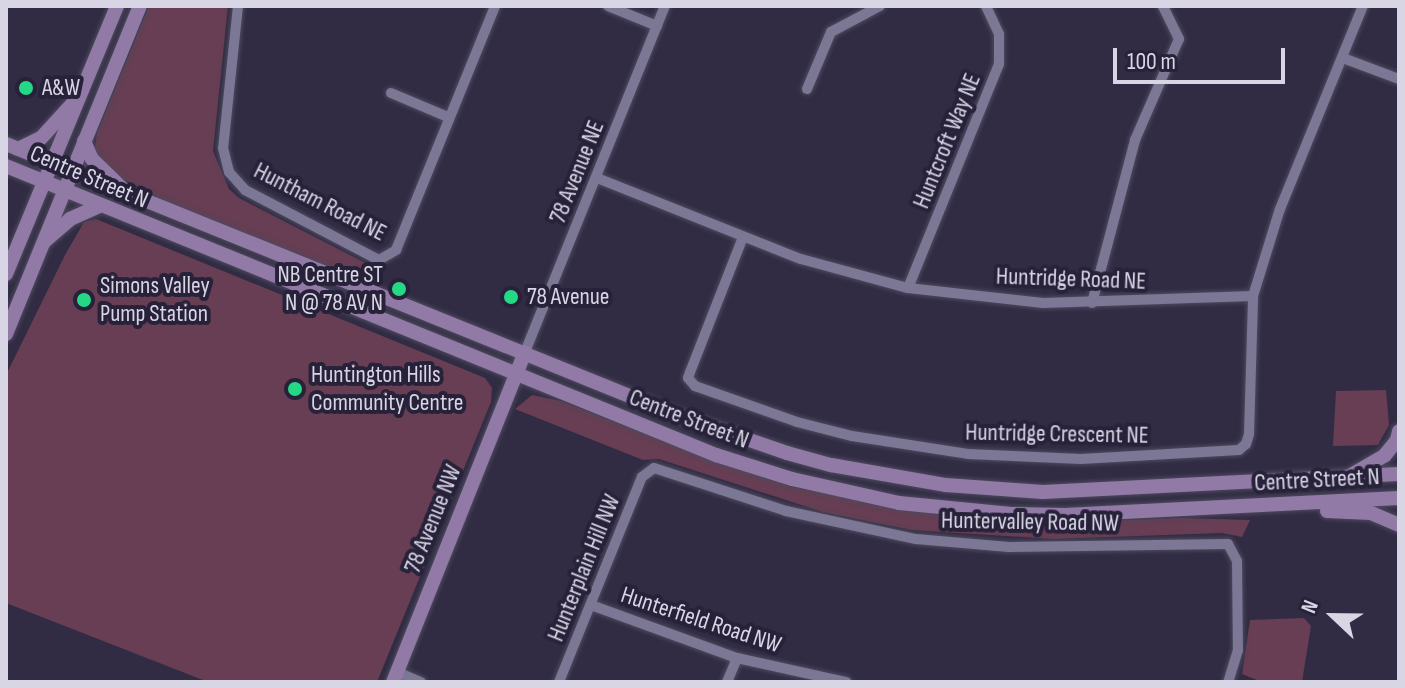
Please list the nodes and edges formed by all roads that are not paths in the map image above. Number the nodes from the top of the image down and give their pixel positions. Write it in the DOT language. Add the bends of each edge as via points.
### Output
graph roads {
  1 [pos="117,6"];
  2 [pos="140,6"];
  3 [pos="238,6"];
  4 [pos="495,6"];
  5 [pos="608,6"];
  6 [pos="665,6"];
  7 [pos="880,6"];
  8 [pos="986,6"];
  9 [pos="1163,6"];
  10 [pos="1363,6"];
  11 [pos="657,26"];
  12 [pos="1343,58"];
  13 [pos="1399,79"];
  14 [pos="85,88"];
  15 [pos="807,89"];
  16 [pos="391,93"];
  17 [pos="448,117"];
  18 [pos="84,141"];
  19 [pos="12,147"];
  20 [pos="6,166"];
  21 [pos="71,171"];
  22 [pos="48,172"];
  23 [pos="597,178"];
  24 [pos="63,190"];
  25 [pos="132,197"];
  26 [pos="99,206"];
  27 [pos="743,237"];
  28 [pos="42,244"];
  29 [pos="6,274"];
  30 [pos="908,288"];
  31 [pos="1253,296"];
  32 [pos="1092,303"];
  33 [pos="6,334"];
  34 [pos="525,352"];
  35 [pos="516,374"];
  36 [pos="1399,431"];
  37 [pos="649,470"];
  38 [pos="1399,474"];
  39 [pos="1348,476"];
  40 [pos="1399,498"];
  41 [pos="1251,506"];
  42 [pos="1399,525"];
  43 [pos="591,605"];
  44 [pos="737,658"];
  45 [pos="395,677"];
  46 [pos="421,682"];
  47 [pos="559,682"];
  48 [pos="727,682"];
  49 [pos="846,682"];
  50 [pos="1228,682"];
  1 -- 14 [label="main road"];
  2 -- 18 [label="main road"];
  3 -- 17 [label="street, Huntham Road NE" via="223,148 229,172 245,190 379,260 396,250"];
  4 -- 17 [label="street, Huntham Road NE"];
  5 -- 11 [label="street"];
  6 -- 11 [label="street, 78 Avenue NE"];
  7 -- 15 [label="street" via="831,32"];
  8 -- 30 [label="street, Huntcroft Way NE" via="999,34 999,64"];
  9 -- 32 [label="street" via="1179,39 1135,140"];
  10 -- 12 [label="street"];
  11 -- 23 [label="street, 78 Avenue NE"];
  12 -- 13 [label="street"];
  12 -- 31 [label="street" via="1280,209"];
  14 -- 19 [label="main road" via="50,131"];
  14 -- 22 [label="main road"];
  16 -- 17 [label="street"];
  18 -- 21 [label="main road"];
  18 -- 25 [label="main road" via="92,159"];
  19 -- 22 [label="main road, Centre Street N"];
  20 -- 22 [label="main road, Centre Street N"];
  21 -- 22 [label="main road, Centre Street N"];
  21 -- 24 [label="main road"];
  21 -- 25 [label="main road, Centre Street N"];
  22 -- 24 [label="main road, Centre Street N"];
  22 -- 29 [label="main road"];
  23 -- 27 [label="street, Huntridge Road NE"];
  23 -- 34 [label="street, 78 Avenue NE"];
  24 -- 26 [label="main road, Centre Street N"];
  24 -- 28 [label="main road"];
  25 -- 34 [label="main road, Centre Street N"];
  26 -- 28 [label="main road" via="70,219"];
  26 -- 35 [label="main road, Centre Street N"];
  27 -- 30 [label="street, Huntridge Road NE"];
  27 -- 31 [label="street, Huntridge Crescent NE" via="690,372 691,383 852,436 968,454 1081,459 1239,450 1249,434"];
  28 -- 33 [label="main road"];
  30 -- 32 [label="street, Huntridge Road NE"];
  31 -- 32 [label="street, Huntridge Road NE"];
  34 -- 35 [label="main road, 78 Avenue NW"];
  34 -- 39 [label="main road, Centre Street N" via="727,433 894,478 1043,492"];
  35 -- 41 [label="main road, Centre Street N" via="716,455 899,503 1051,515"];
  35 -- 45 [label="main road, 78 Avenue NW"];
  36 -- 39 [label="main road" via="1385,455"];
  37 -- 43 [label="street, Hunterplain Hill NW"];
  37 -- 50 [label="street, Huntervalley Road NW" via="668,471 786,511 916,539 1009,547 1228,544 1237,561 1238,650"];
  38 -- 39 [label="main road, Centre Street N"];
  40 -- 41 [label="main road, Centre Street N"];
  41 -- 42 [label="main road" via="1274,513 1356,511"];
  43 -- 44 [label="street, Hunterfield Road NW"];
  43 -- 47 [label="street, Hunterplain Hill NW"];
  44 -- 48 [label="street"];
  44 -- 49 [label="street, Hunterfield Road NW"];
  45 -- 46 [label="street"];
}
